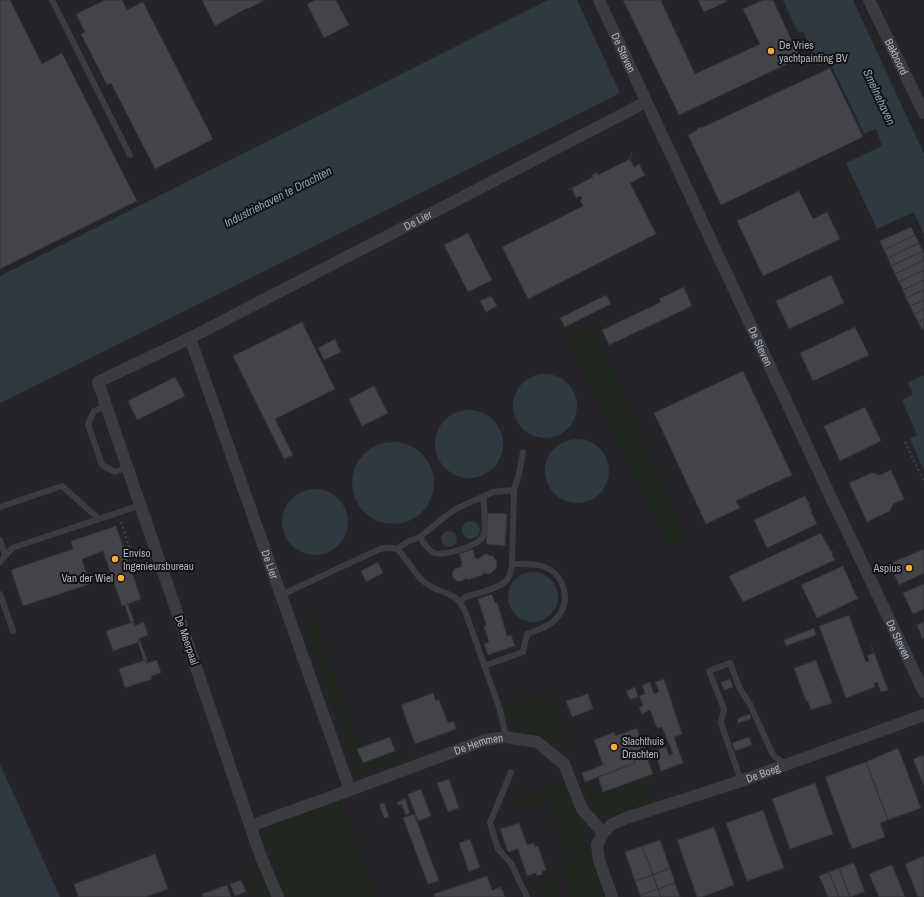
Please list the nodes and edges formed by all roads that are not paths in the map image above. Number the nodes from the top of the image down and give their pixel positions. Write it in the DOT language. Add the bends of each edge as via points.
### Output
graph roads {
  1 [pos="52,0"];
  2 [pos="598,0"];
  3 [pos="870,0"];
  4 [pos="646,102"];
  5 [pos="924,113"];
  6 [pos="130,155"];
  7 [pos="190,338"];
  8 [pos="98,382"];
  9 [pos="107,406"];
  10 [pos="523,452"];
  11 [pos="128,468"];
  12 [pos="514,490"];
  13 [pos="483,496"];
  14 [pos="141,505"];
  15 [pos="0,507"];
  16 [pos="99,519"];
  17 [pos="420,537"];
  18 [pos="0,540"];
  19 [pos="397,549"];
  20 [pos="6,555"];
  21 [pos="0,562"];
  22 [pos="512,564"];
  23 [pos="0,594"];
  24 [pos="282,595"];
  25 [pos="461,602"];
  26 [pos="13,631"];
  27 [pos="484,666"];
  28 [pos="924,692"];
  29 [pos="924,715"];
  30 [pos="506,737"];
  31 [pos="788,764"];
  32 [pos="511,772"];
  33 [pos="741,781"];
  34 [pos="350,790"];
  35 [pos="250,826"];
  36 [pos="603,833"];
  37 [pos="278,897"];
  38 [pos="527,897"];
  39 [pos="612,897"];
  1 -- 6 [label="lane"];
  2 -- 4 [label="street, De Steven"];
  3 -- 5 [label="street, Bakboord"];
  4 -- 7 [label="street, De Lier"];
  4 -- 28 [label="street, De Steven"];
  7 -- 8 [label="street, De Lier"];
  7 -- 24 [label="street, De Lier"];
  8 -- 9 [label="street, De Meerpaal"];
  9 -- 11 [label="street, De Meerpaal"];
  9 -- 11 [label="lane" via="94,411 88,424 102,465 115,472"];
  10 -- 12 [label="lane"];
  11 -- 14 [label="street, De Meerpaal"];
  12 -- 13 [label="lane"];
  12 -- 22 [label="lane"];
  13 -- 17 [label="lane" via="447,515"];
  13 -- 17 [label="lane" via="484,529 478,542 460,550 439,554 429,550"];
  14 -- 16 [label="lane"];
  14 -- 35 [label="street, De Meerpaal"];
  15 -- 16 [label="lane" via="62,486"];
  16 -- 20 [label="lane" via="12,548"];
  17 -- 19 [label="lane"];
  18 -- 20 [label="lane"];
  19 -- 24 [label="lane" via="380,549"];
  19 -- 25 [label="lane" via="425,583 456,597"];
  20 -- 21 [label="lane"];
  22 -- 25 [label="lane" via="506,581 465,597"];
  22 -- 27 [label="lane" via="541,565 555,573 564,587 565,603 560,614 551,623 527,634 523,652"];
  23 -- 26 [label="lane"];
  24 -- 34 [label="street, De Lier"];
  25 -- 27 [label="lane"];
  27 -- 30 [label="lane" via="500,710"];
  29 -- 31 [label="street, De Boeg"];
  30 -- 34 [label="street, De Hemmen" via="485,740"];
  30 -- 36 [label="street, De Hemmen" via="537,742 564,764 582,809"];
  31 -- 33 [label="street, De Boeg"];
  31 -- 33 [label="lane" via="772,753 730,663 708,671 724,709 721,723"];
  32 -- 38 [label="lane" via="490,823 498,849 511,863"];
  33 -- 36 [label="street, De Boeg" via="626,818 611,825"];
  34 -- 35 [label="street, De Hemmen"];
  35 -- 37 [label="street, De Meerpaal"];
  36 -- 39 [label="street" via="597,845 598,860"];
}
